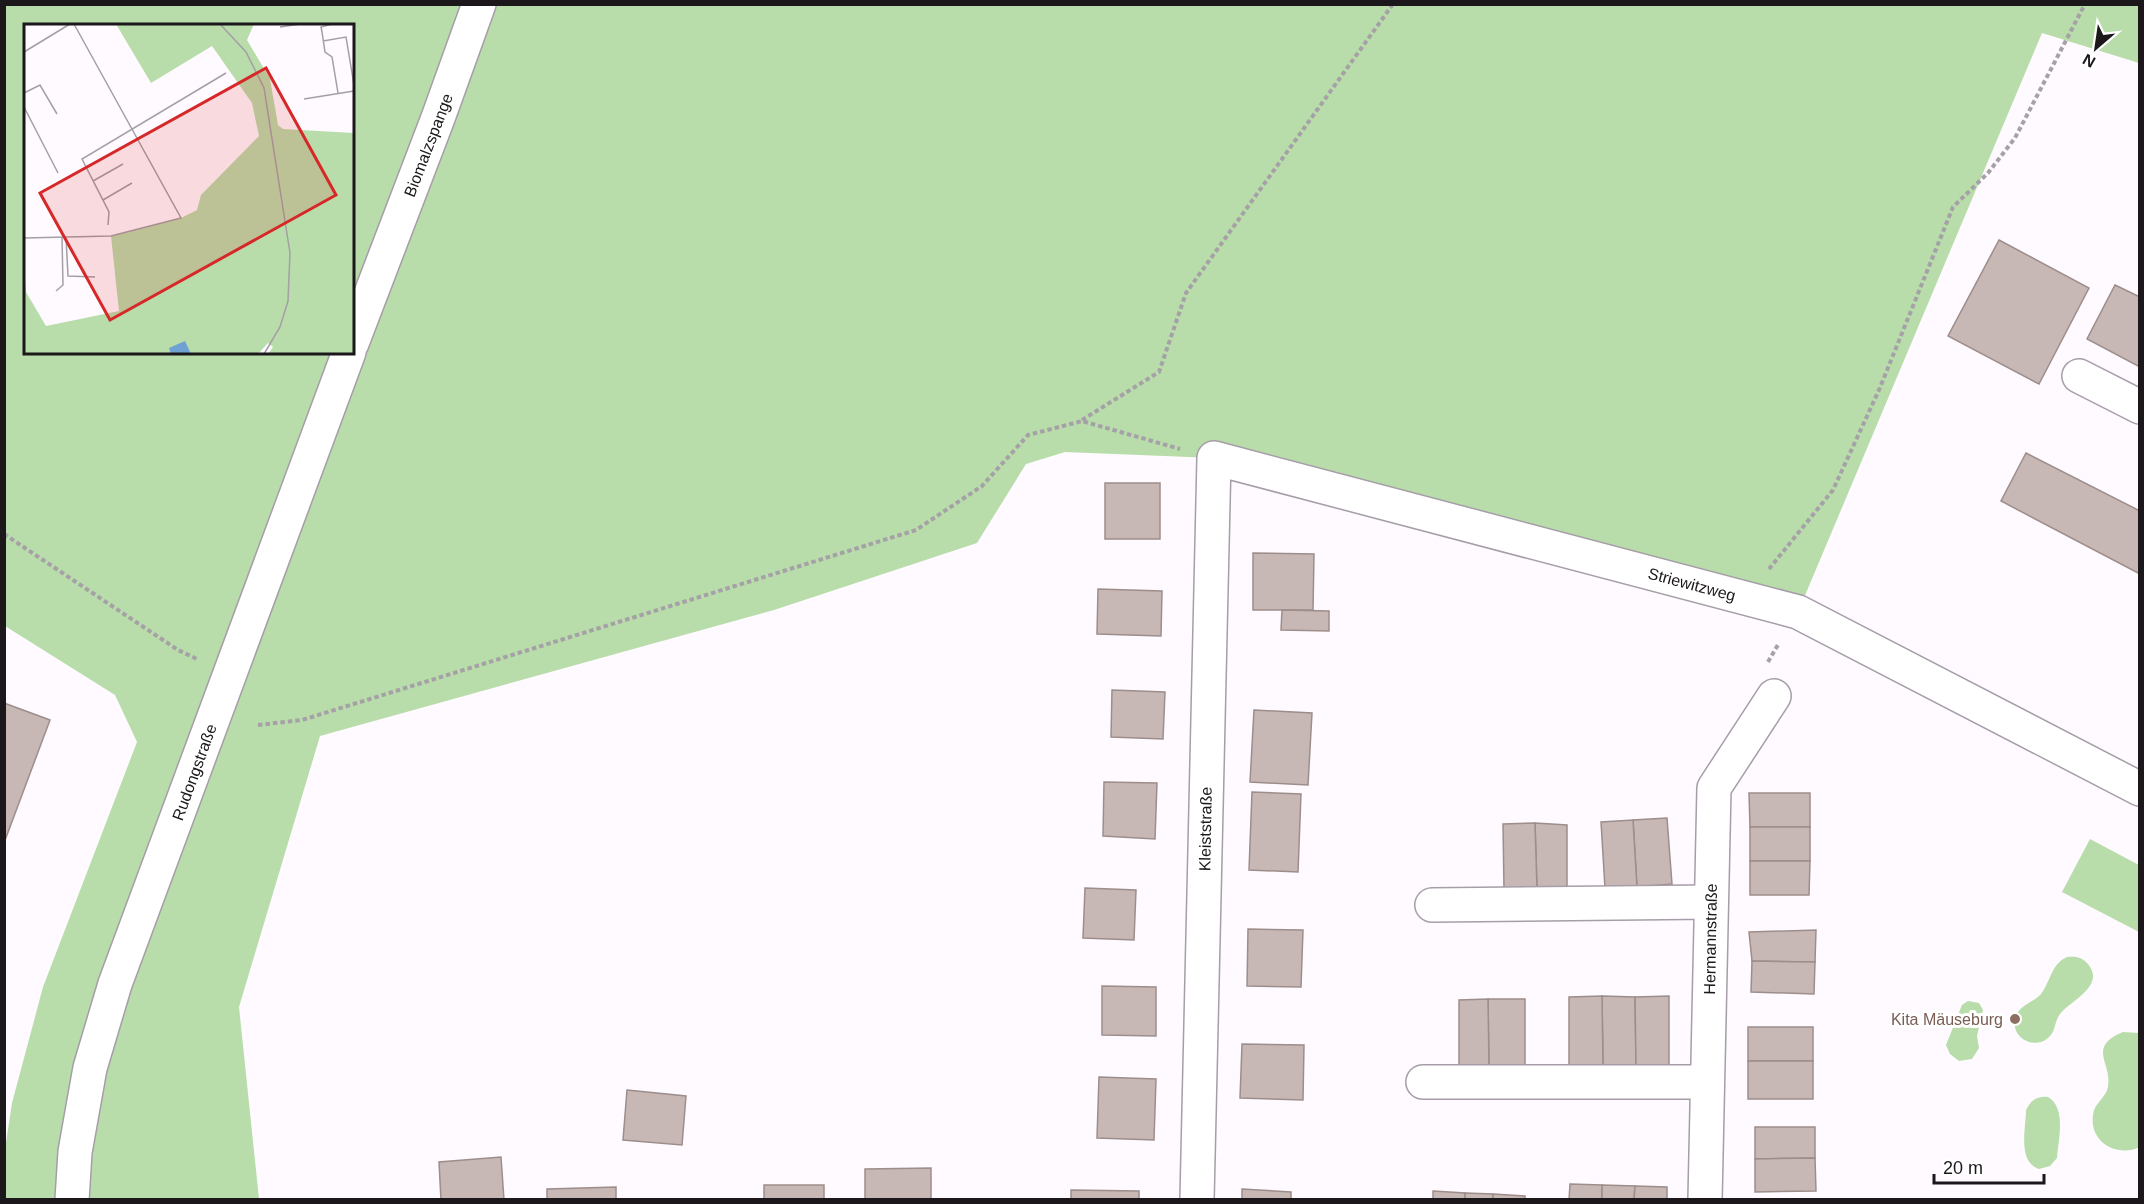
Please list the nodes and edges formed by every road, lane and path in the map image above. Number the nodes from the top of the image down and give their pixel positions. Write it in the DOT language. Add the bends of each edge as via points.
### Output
graph roads {
  1 [pos="479,4"];
  2 [pos="1393,4"];
  3 [pos="2085,4"];
  4 [pos="354,338"];
  5 [pos="348,354"];
  6 [pos="2079,376"];
  7 [pos="2139,407"];
  8 [pos="1082,421"];
  9 [pos="1214,458"];
  10 [pos="4,534"];
  11 [pos="1798,612"];
  12 [pos="178,650"];
  13 [pos="1774,696"];
  14 [pos="258,726"];
  15 [pos="2136,778"];
  16 [pos="1711,902"];
  17 [pos="1432,905"];
  18 [pos="1423,1082"];
  19 [pos="1707,1082"];
  20 [pos="72,1200"];
  21 [pos="1197,1200"];
  22 [pos="1705,1200"];
  1 -- 4 [label="street, Biomalzspange"];
  2 -- 8 [label="path" via="1186,293 1159,372"];
  3 -- 11 [label="path" via="2015,138 1989,173 1953,207 1880,390 1833,490 1766,573"];
  5 -- 20 [label="street, Rudongstraße" via="115,984 90,1068 75,1152"];
  6 -- 7 [label="street"];
  8 -- 9 [label="path"];
  8 -- 14 [label="path" via="1028,435 982,486 916,530 302,720"];
  9 -- 11 [label="street, Striewitzweg"];
  9 -- 21 [label="street, Kleiststraße"];
  10 -- 12 [label="path"];
  11 -- 15 [label="street, Striewitzweg"];
  13 -- 16 [label="street, Hermannstraße" via="1714,789"];
  16 -- 17 [label="street"];
  16 -- 19 [label="street, Hermannstraße"];
  18 -- 19 [label="street"];
  19 -- 22 [label="street, Hermannstraße"];
}
